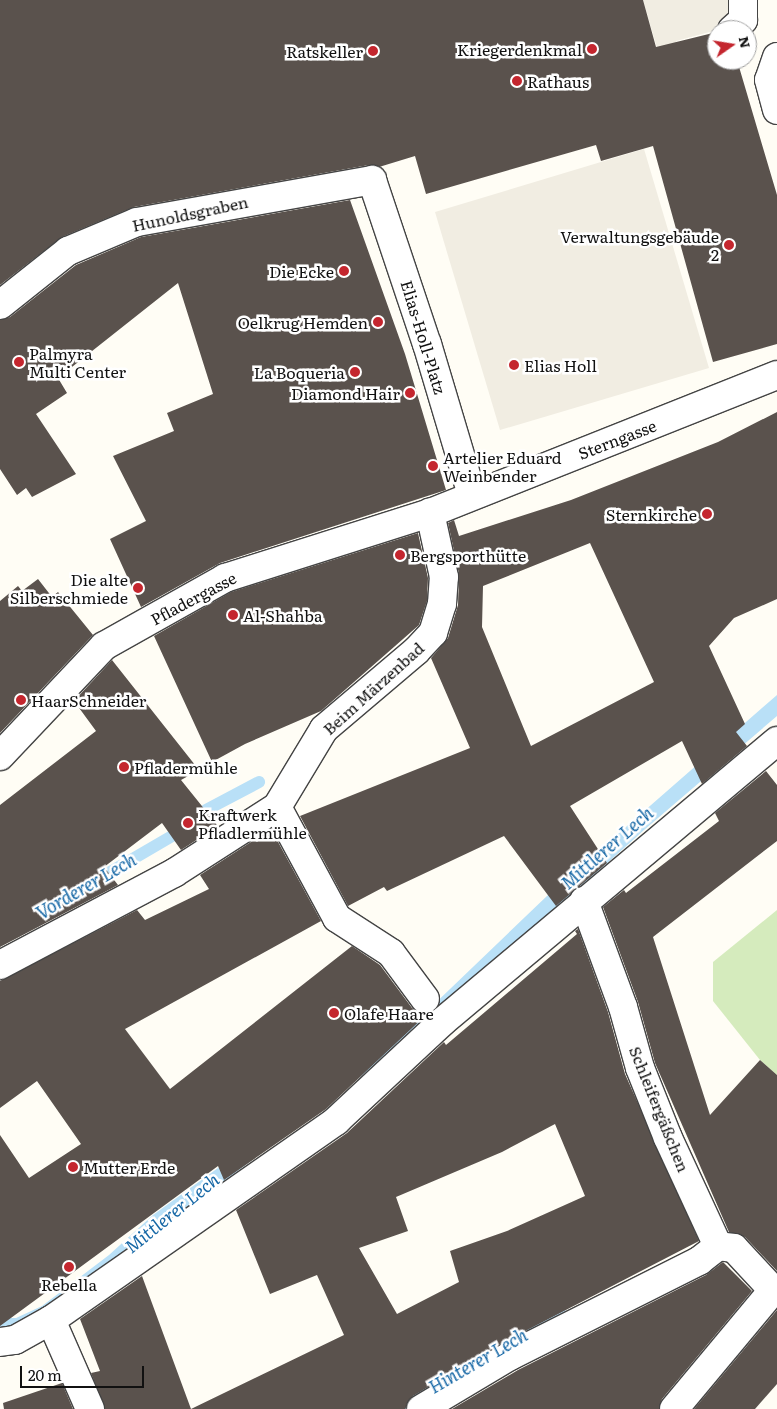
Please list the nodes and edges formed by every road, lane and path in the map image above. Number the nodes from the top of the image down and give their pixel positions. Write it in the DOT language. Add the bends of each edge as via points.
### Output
graph roads {
  1 [pos="743,0"];
  2 [pos="742,20"];
  3 [pos="777,57"];
  4 [pos="777,110"];
  5 [pos="372,180"];
  6 [pos="0,305"];
  7 [pos="777,375"];
  8 [pos="472,495"];
  9 [pos="430,513"];
  10 [pos="777,741"];
  11 [pos="0,756"];
  12 [pos="278,807"];
  13 [pos="584,901"];
  14 [pos="0,965"];
  15 [pos="432,1010"];
  16 [pos="718,1246"];
  17 [pos="52,1320"];
  18 [pos="0,1342"];
  19 [pos="90,1409"];
  20 [pos="422,1409"];
  21 [pos="674,1409"];
  1 -- 2 [label="street"];
  3 -- 4 [label="street" via="769,80"];
  5 -- 6 [label="street, Hunoldsgraben" via="137,222 68,251"];
  5 -- 8 [label="street, Elias-Holl-Platz" via="427,344"];
  7 -- 8 [label="street, Sterngasse"];
  8 -- 9 [label="street, Sterngasse"];
  9 -- 11 [label="street, Pfladergasse" via="225,578 111,642"];
  9 -- 12 [label="street, Beim Märzenbad" via="444,577 442,604 433,633 324,729"];
  10 -- 13 [label="street"];
  12 -- 14 [label="street, Beim Märzenbad" via="174,873"];
  12 -- 15 [label="street" via="338,918 391,952"];
  13 -- 15 [label="street"];
  13 -- 16 [label="street, Schleifergäßchen" via="623,1007 640,1068"];
  15 -- 17 [label="street" via="336,1121"];
  16 -- 20 [label="street" via="699,1261 510,1356"];
  16 -- 21 [label="street" via="734,1248 773,1290"];
  17 -- 18 [label="street" via="14,1340"];
  17 -- 19 [label="street"];
}
